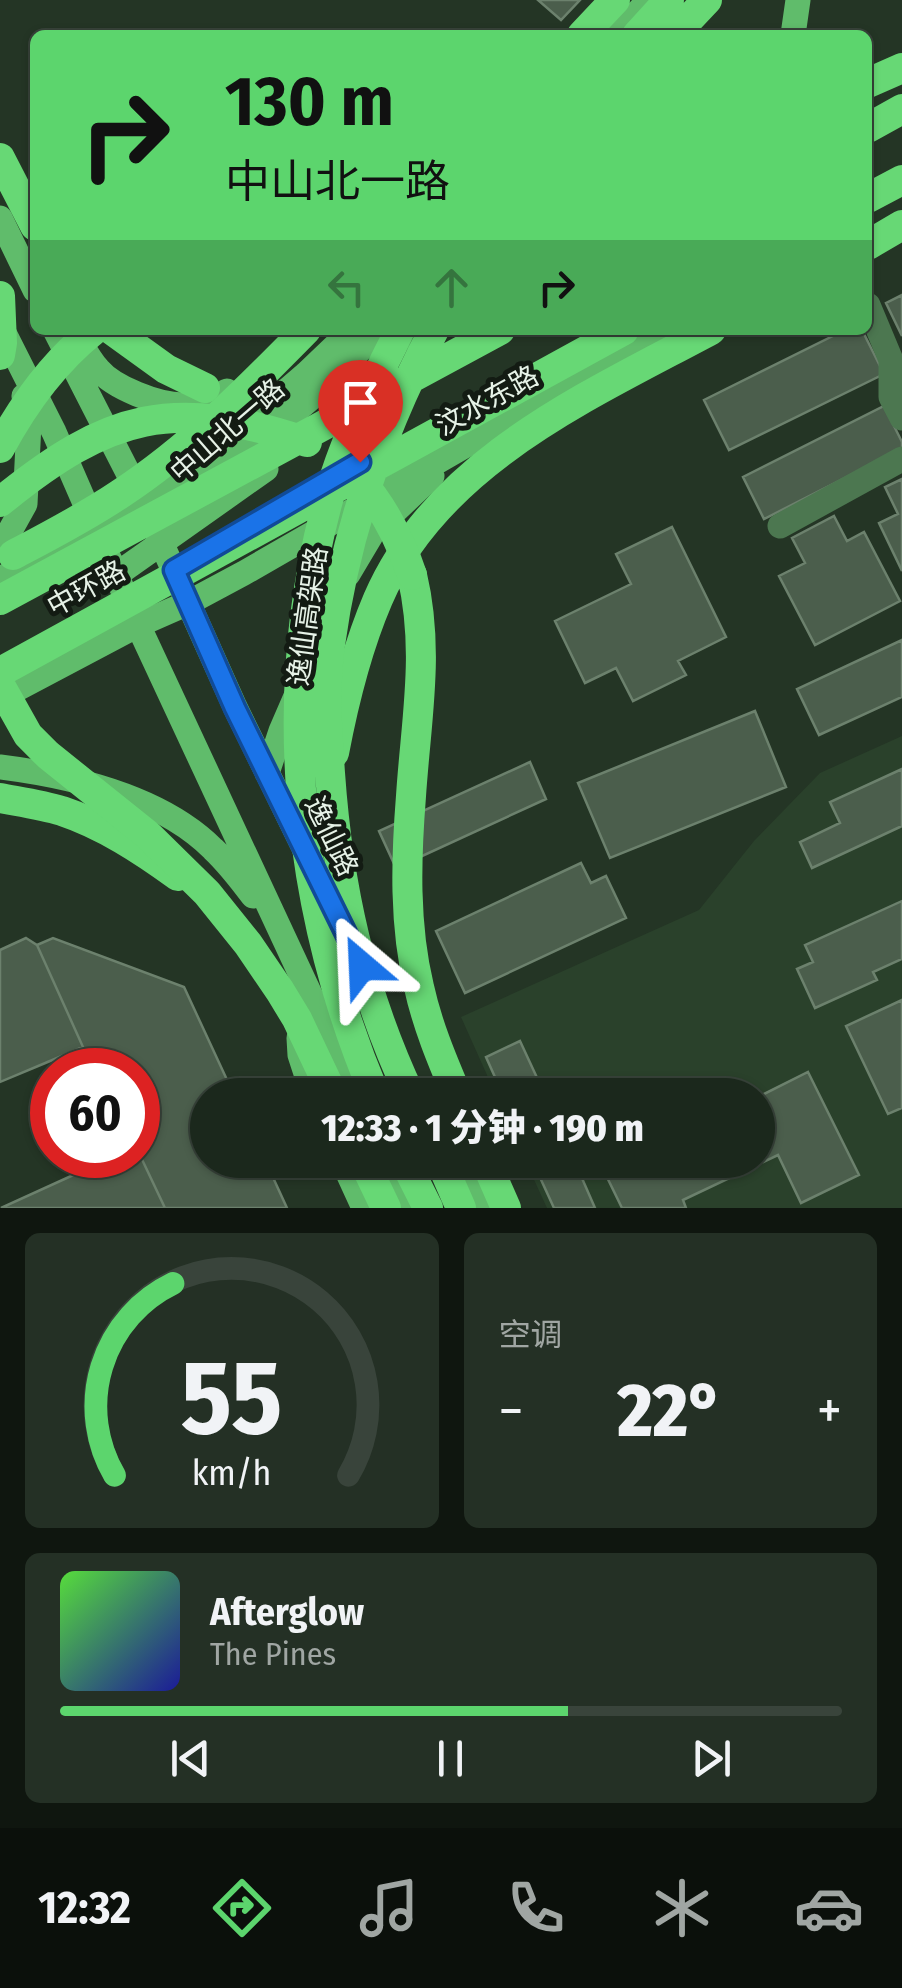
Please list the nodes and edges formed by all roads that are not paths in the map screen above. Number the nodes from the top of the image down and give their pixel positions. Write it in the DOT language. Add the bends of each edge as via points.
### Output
graph roads {
  1 [pos="615,0"];
  2 [pos="649,0"];
  3 [pos="669,0"];
  4 [pos="706,0"];
  5 [pos="718,0"];
  6 [pos="798,0"];
  7 [pos="587,30"];
  8 [pos="622,30"];
  9 [pos="642,30"];
  10 [pos="679,30"];
  11 [pos="689,30"];
  12 [pos="794,30"];
  13 [pos="902,68"];
  14 [pos="872,81"];
  15 [pos="902,110"];
  16 [pos="872,126"];
  17 [pos="0,158"];
  18 [pos="902,182"];
  19 [pos="872,196"];
  20 [pos="0,205"];
  21 [pos="872,207"];
  22 [pos="30,216"];
  23 [pos="902,217"];
  24 [pos="0,218"];
  25 [pos="902,224"];
  26 [pos="872,231"];
  27 [pos="872,243"];
  28 [pos="30,250"];
  29 [pos="30,280"];
  30 [pos="0,296"];
  31 [pos="872,316"];
  32 [pos="0,325"];
  33 [pos="58,335"];
  34 [pos="76,335"];
  35 [pos="89,335"];
  36 [pos="118,335"];
  37 [pos="288,335"];
  38 [pos="301,335"];
  39 [pos="347,335"];
  40 [pos="375,335"];
  41 [pos="398,335"];
  42 [pos="411,335"];
  43 [pos="431,335"];
  44 [pos="491,335"];
  45 [pos="597,335"];
  46 [pos="702,335"];
  47 [pos="634,339"];
  48 [pos="8,353"];
  49 [pos="902,418"];
  50 [pos="468,444"];
  51 [pos="314,445"];
  52 [pos="0,448"];
  53 [pos="902,459"];
  54 [pos="0,502"];
  55 [pos="143,502"];
  56 [pos="780,526"];
  57 [pos="96,529"];
  58 [pos="373,532"];
  59 [pos="158,539"];
  60 [pos="0,549"];
  61 [pos="0,562"];
  62 [pos="174,570"];
  63 [pos="116,576"];
  64 [pos="0,579"];
  65 [pos="0,600"];
  66 [pos="188,603"];
  67 [pos="0,612"];
  68 [pos="138,625"];
  69 [pos="329,626"];
  70 [pos="0,659"];
  71 [pos="0,672"];
  72 [pos="0,685"];
  73 [pos="0,698"];
  74 [pos="0,767"];
  75 [pos="330,770"];
  76 [pos="268,773"];
  77 [pos="0,798"];
  78 [pos="330,900"];
  79 [pos="232,927"];
  80 [pos="286,942"];
  81 [pos="307,1078"];
  82 [pos="325,1078"];
  83 [pos="349,1078"];
  84 [pos="369,1078"];
  85 [pos="402,1078"];
  86 [pos="418,1078"];
  87 [pos="450,1078"];
  88 [pos="350,1178"];
  89 [pos="372,1178"];
  90 [pos="396,1178"];
  91 [pos="413,1178"];
  92 [pos="448,1178"];
  93 [pos="467,1178"];
  94 [pos="493,1178"];
  95 [pos="364,1208"];
  96 [pos="386,1208"];
  97 [pos="410,1208"];
  98 [pos="428,1208"];
  99 [pos="461,1208"];
  100 [pos="481,1208"];
  101 [pos="506,1208"];
  1 -- 7 [label="highway"];
  2 -- 8 [label="main road"];
  3 -- 9 [label="highway"];
  4 -- 10 [label="highway"];
  5 -- 11 [label="main road"];
  6 -- 12 [label="main road"];
  13 -- 14 [label="highway"];
  15 -- 16 [label="highway"];
  17 -- 22 [label="highway"];
  18 -- 19 [label="highway"];
  18 -- 21 [label="main road"];
  20 -- 28 [label="main road"];
  23 -- 26 [label="main road"];
  24 -- 29 [label="main road"];
  25 -- 27 [label="highway"];
  30 -- 48 [label="highway, bridge"];
  31 -- 49 [label="lane"];
  32 -- 48 [label="main road"];
  33 -- 55 [label="main road, 逸仙路"];
  34 -- 37 [label="main road" via="100,371 120,387 183,405 238,385"];
  35 -- 52 [label="highway, bridge" via="40,384"];
  36 -- 51 [label="highway, bridge" via="166,369"];
  38 -- 61 [label="highway, bridge" via="226,411 158,466"];
  39 -- 55 [label="main road, 中山北一路" via="198,467"];
  40 -- 59 [label="main road, 中山北一路"];
  41 -- 84 [label="highway, 逸仙高架路, bridge" via="336,474 318,540 298,707 319,915"];
  42 -- 59 [label="main road" via="294,448"];
  43 -- 75 [label="highway, 逸仙高架路, bridge" via="386,433 342,571 329,648"];
  44 -- 65 [label="highway, 中环路, bridge"];
  45 -- 62 [label="main road"];
  46 -- 75 [label="highway, bridge" via="514,441 434,514 378,598 344,701"];
  47 -- 50 [label="main road, 汶水东路"];
  47 -- 71 [label="highway, 中环路, bridge"];
  48 -- 57 [label="main road"];
  48 -- 60 [label="main road" via="29,424 25,504"];
  50 -- 58 [label="main road"];
  50 -- 66 [label="main road, 汶水东路"];
  51 -- 54 [label="highway, bridge" via="219,419 143,420 73,448"];
  51 -- 87 [label="highway, bridge" via="351,470 378,504 405,553 416,594 422,665 408,855 410,933 418,985"];
  53 -- 56 [label="lane"];
  55 -- 57 [label="main road, 中山北一路"];
  55 -- 59 [label="main road, 逸仙路"];
  57 -- 63 [label="main road"];
  57 -- 64 [label="main road, 中山北一路"];
  58 -- 66 [label="main road"];
  58 -- 69 [label="main road"];
  59 -- 62 [label="main road, 逸仙路"];
  59 -- 63 [label="main road"];
  62 -- 63 [label="main road"];
  62 -- 66 [label="main road, 逸仙路"];
  63 -- 67 [label="main road"];
  63 -- 68 [label="main road"];
  63 -- 70 [label="main road"];
  66 -- 68 [label="main road"];
  66 -- 76 [label="main road, 逸仙路"];
  68 -- 73 [label="main road"];
  68 -- 80 [label="main road"];
  69 -- 76 [label="main road"];
  69 -- 78 [label="main road" via="314,778"];
  72 -- 79 [label="highway, bridge" via="28,735 148,836 207,892"];
  74 -- 80 [label="main road" via="124,795 178,822 212,847"];
  75 -- 85 [label="highway, 逸仙高架路, bridge" via="351,930"];
  76 -- 78 [label="main road, 逸仙路"];
  77 -- 79 [label="highway, bridge" via="61,811 132,844"];
  78 -- 86 [label="main road, 逸仙路"];
  79 -- 82 [label="highway, bridge" via="280,991"];
  80 -- 81 [label="main road"];
  80 -- 83 [label="main road"];
  88 -- 95 [label="main road"];
  89 -- 96 [label="highway"];
  90 -- 97 [label="main road"];
  91 -- 98 [label="highway"];
  92 -- 99 [label="highway"];
  93 -- 100 [label="main road"];
  94 -- 101 [label="highway"];
}
